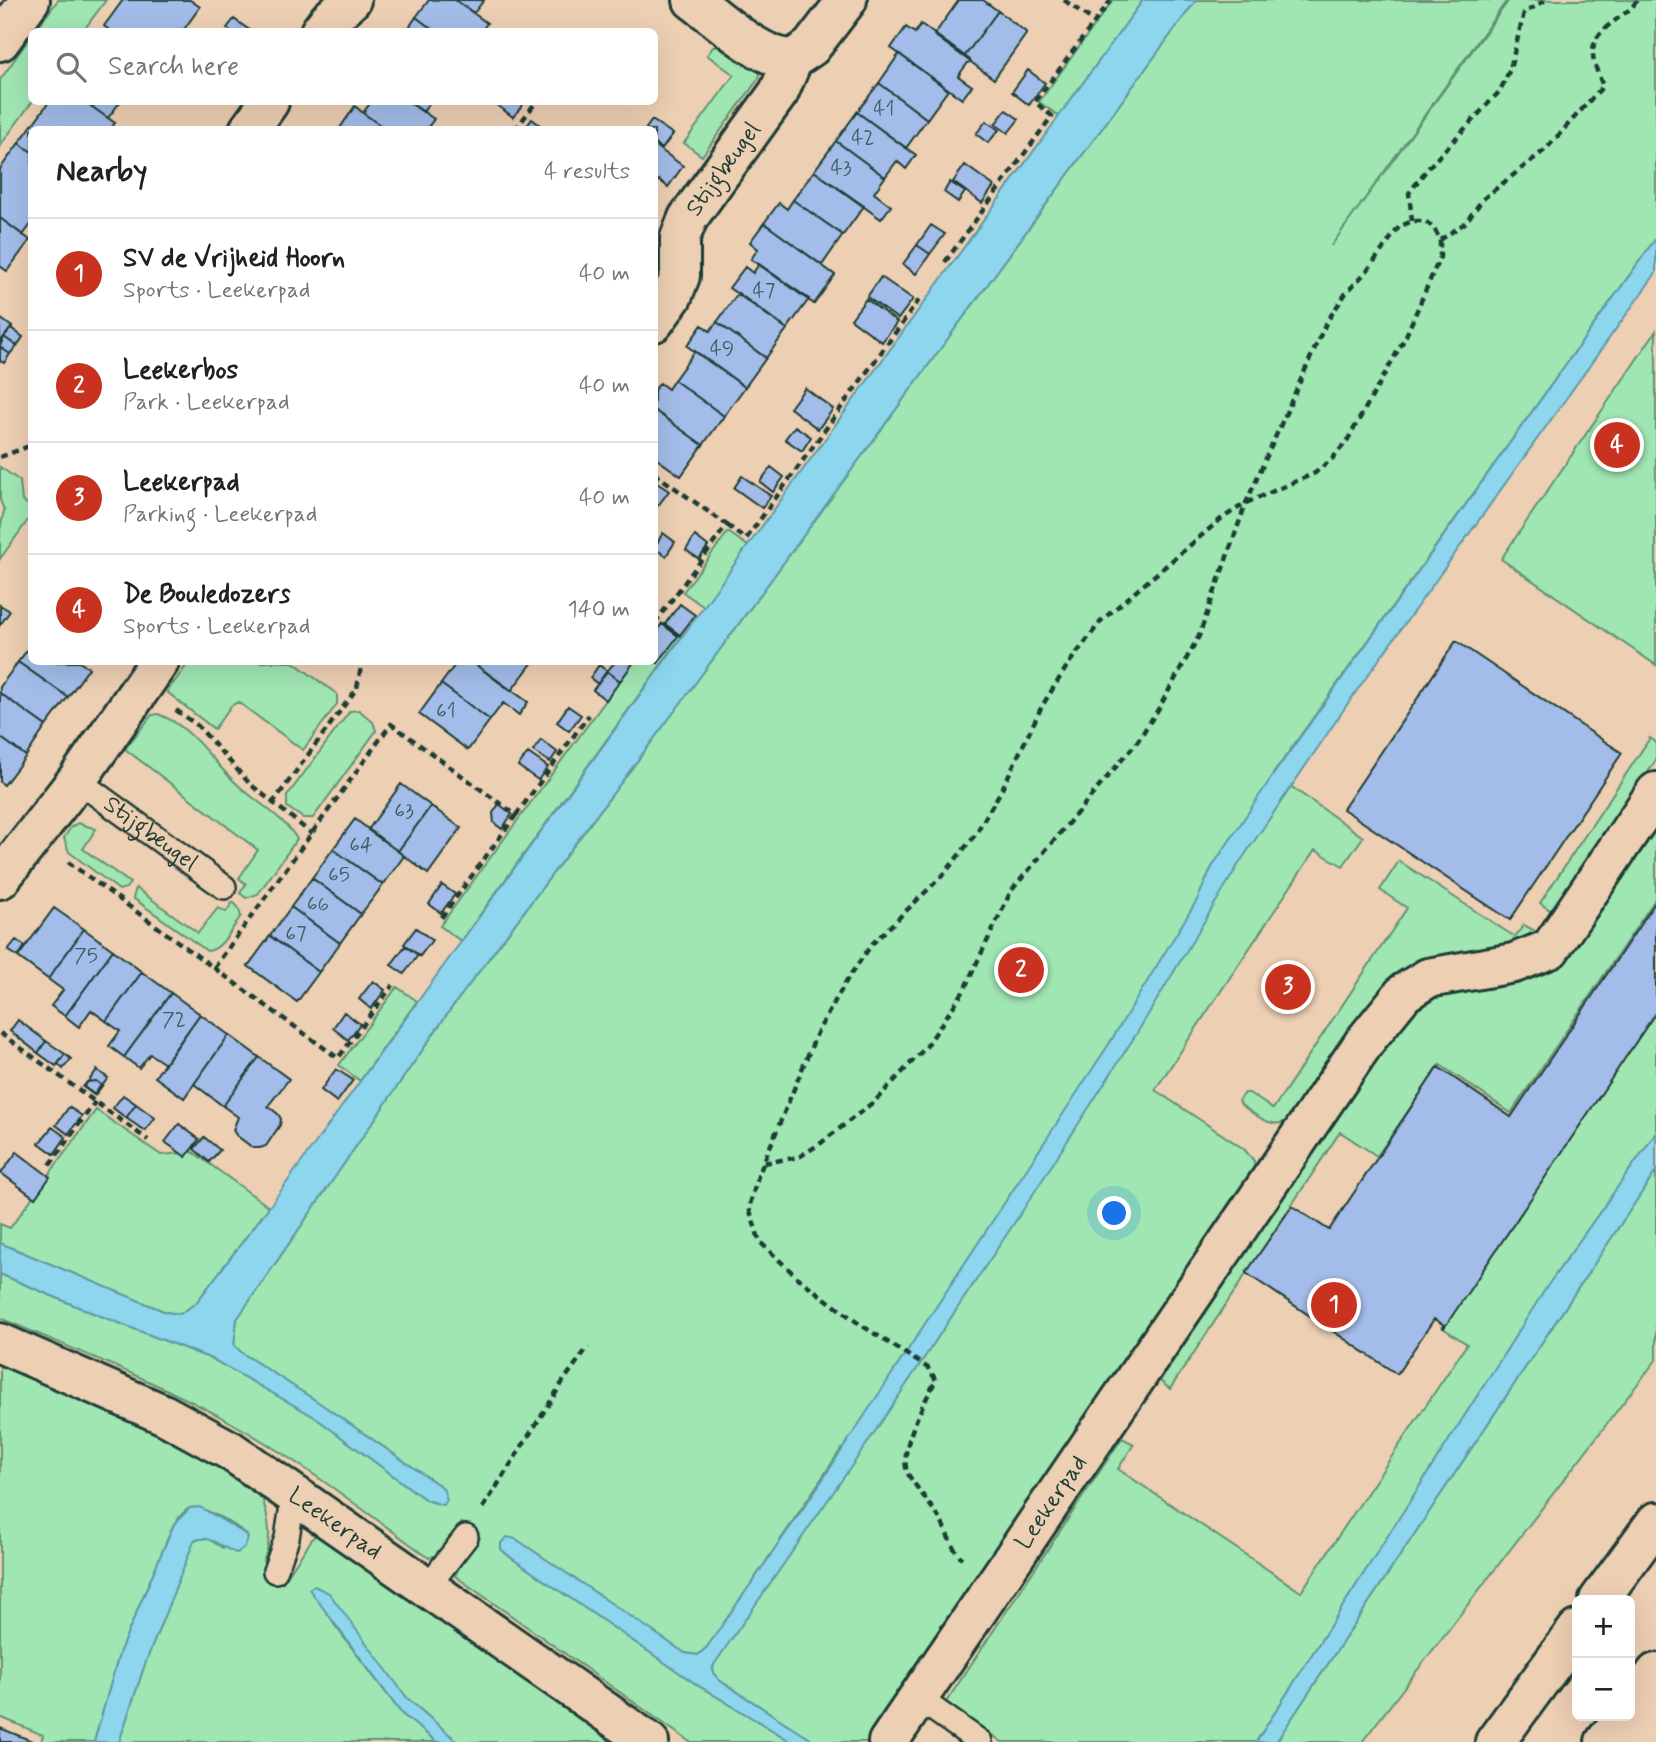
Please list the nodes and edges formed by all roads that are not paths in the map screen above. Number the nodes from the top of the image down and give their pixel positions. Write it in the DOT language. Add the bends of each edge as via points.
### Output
graph roads {
  1 [pos="30,0"];
  2 [pos="351,0"];
  3 [pos="693,0"];
  4 [pos="847,0"];
  5 [pos="323,28"];
  6 [pos="0,41"];
  7 [pos="793,59"];
  8 [pos="267,105"];
  9 [pos="252,126"];
  10 [pos="658,317"];
  11 [pos="151,673"];
  12 [pos="77,780"];
  13 [pos="1656,792"];
  14 [pos="0,880"];
  15 [pos="224,887"];
  16 [pos="0,1343"];
  17 [pos="294,1493"];
  18 [pos="1656,1522"];
  19 [pos="466,1536"];
  20 [pos="275,1571"];
  21 [pos="428,1586"];
  22 [pos="1603,1595"];
  23 [pos="1572,1637"];
  24 [pos="1656,1673"];
  25 [pos="918,1698"];
  26 [pos="1635,1702"];
  27 [pos="1656,1704"];
  28 [pos="1621,1721"];
  29 [pos="649,1742"];
  30 [pos="888,1742"];
  31 [pos="981,1742"];
  32 [pos="1495,1742"];
  33 [pos="1605,1742"];
  34 [pos="1637,1742"];
  1 -- 6 [label="main road"];
  2 -- 5 [label="main road"];
  3 -- 7 [label="main road" via="763,51"];
  4 -- 7 [label="main road, Stijgbeugel" via="811,47"];
  7 -- 10 [label="main road, Stijgbeugel" via="779,92 688,218 680,238 680,276 673,297"];
  8 -- 9 [label="main road"];
  11 -- 12 [label="main road, Stijgbeugel"];
  12 -- 14 [label="main road, Stijgbeugel"];
  12 -- 15 [label="lane, Stijgbeugel"];
  13 -- 25 [label="main road, Leekerpad" via="1550,949 1514,963 1428,978 1404,993 1364,1041"];
  16 -- 17 [label="main road, Leekerpad" via="165,1415 232,1451"];
  17 -- 20 [label="lane" via="287,1538"];
  17 -- 21 [label="main road, Leekerpad"];
  18 -- 22 [label="main road"];
  19 -- 21 [label="lane"];
  21 -- 29 [label="main road, Leekerpad"];
  23 -- 32 [label="main road"];
  24 -- 26 [label="main road"];
  25 -- 30 [label="main road, Leekerpad"];
  25 -- 31 [label="lane"];
  27 -- 34 [label="main road"];
  28 -- 33 [label="main road"];
}
